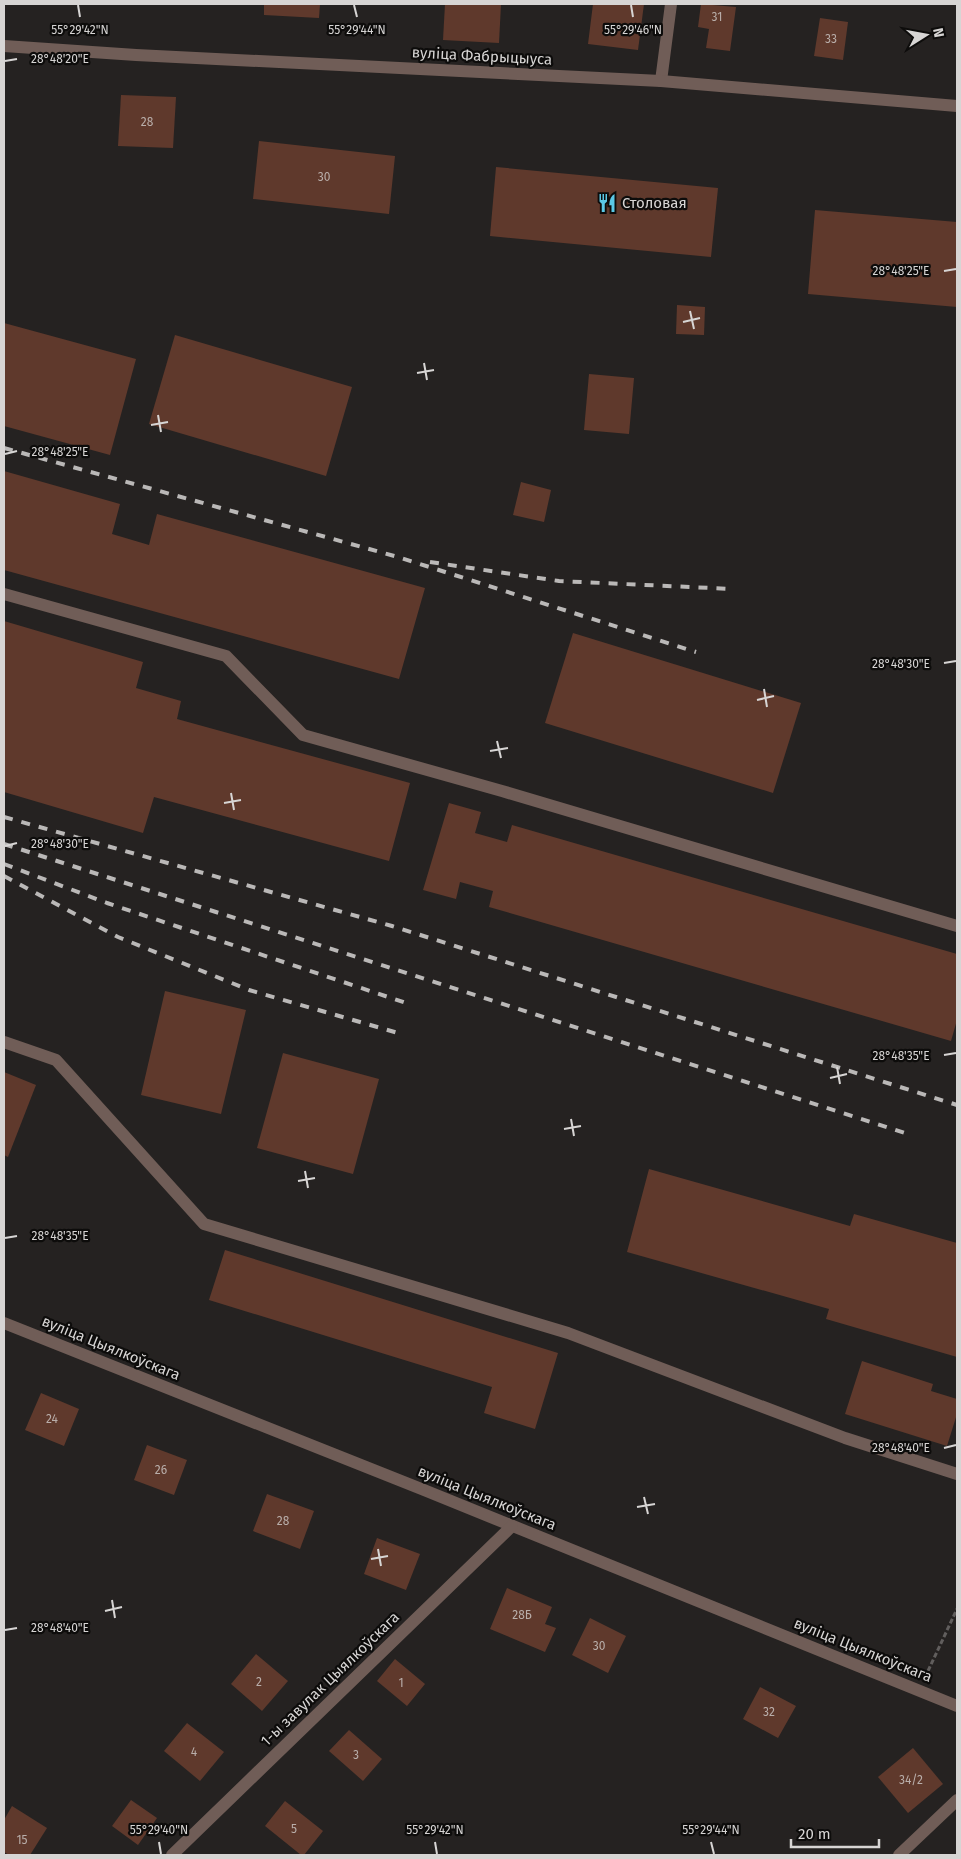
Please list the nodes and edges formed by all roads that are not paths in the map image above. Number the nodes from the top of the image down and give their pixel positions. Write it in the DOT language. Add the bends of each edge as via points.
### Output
graph roads {
  1 [pos="671,4"];
  2 [pos="4,46"];
  3 [pos="661,81"];
  4 [pos="957,106"];
  5 [pos="4,594"];
  6 [pos="957,926"];
  7 [pos="4,1042"];
  8 [pos="4,1323"];
  9 [pos="957,1474"];
  10 [pos="512,1526"];
  11 [pos="957,1706"];
  12 [pos="957,1800"];
  13 [pos="172,1855"];
  14 [pos="899,1855"];
  1 -- 3 [label="street"];
  2 -- 3 [label="street, вуліца Фабрыцыуса"];
  3 -- 4 [label="street, вуліца Фабрыцыуса"];
  5 -- 6 [label="street" via="226,656 303,734"];
  7 -- 9 [label="street" via="56,1060 204,1224 568,1333 845,1438"];
  8 -- 10 [label="street, вуліца Цыялкоўскага"];
  10 -- 11 [label="street, вуліца Цыялкоўскага"];
  10 -- 13 [label="street, 1-ы завулак Цыялкоўскага"];
  12 -- 14 [label="street"];
}
